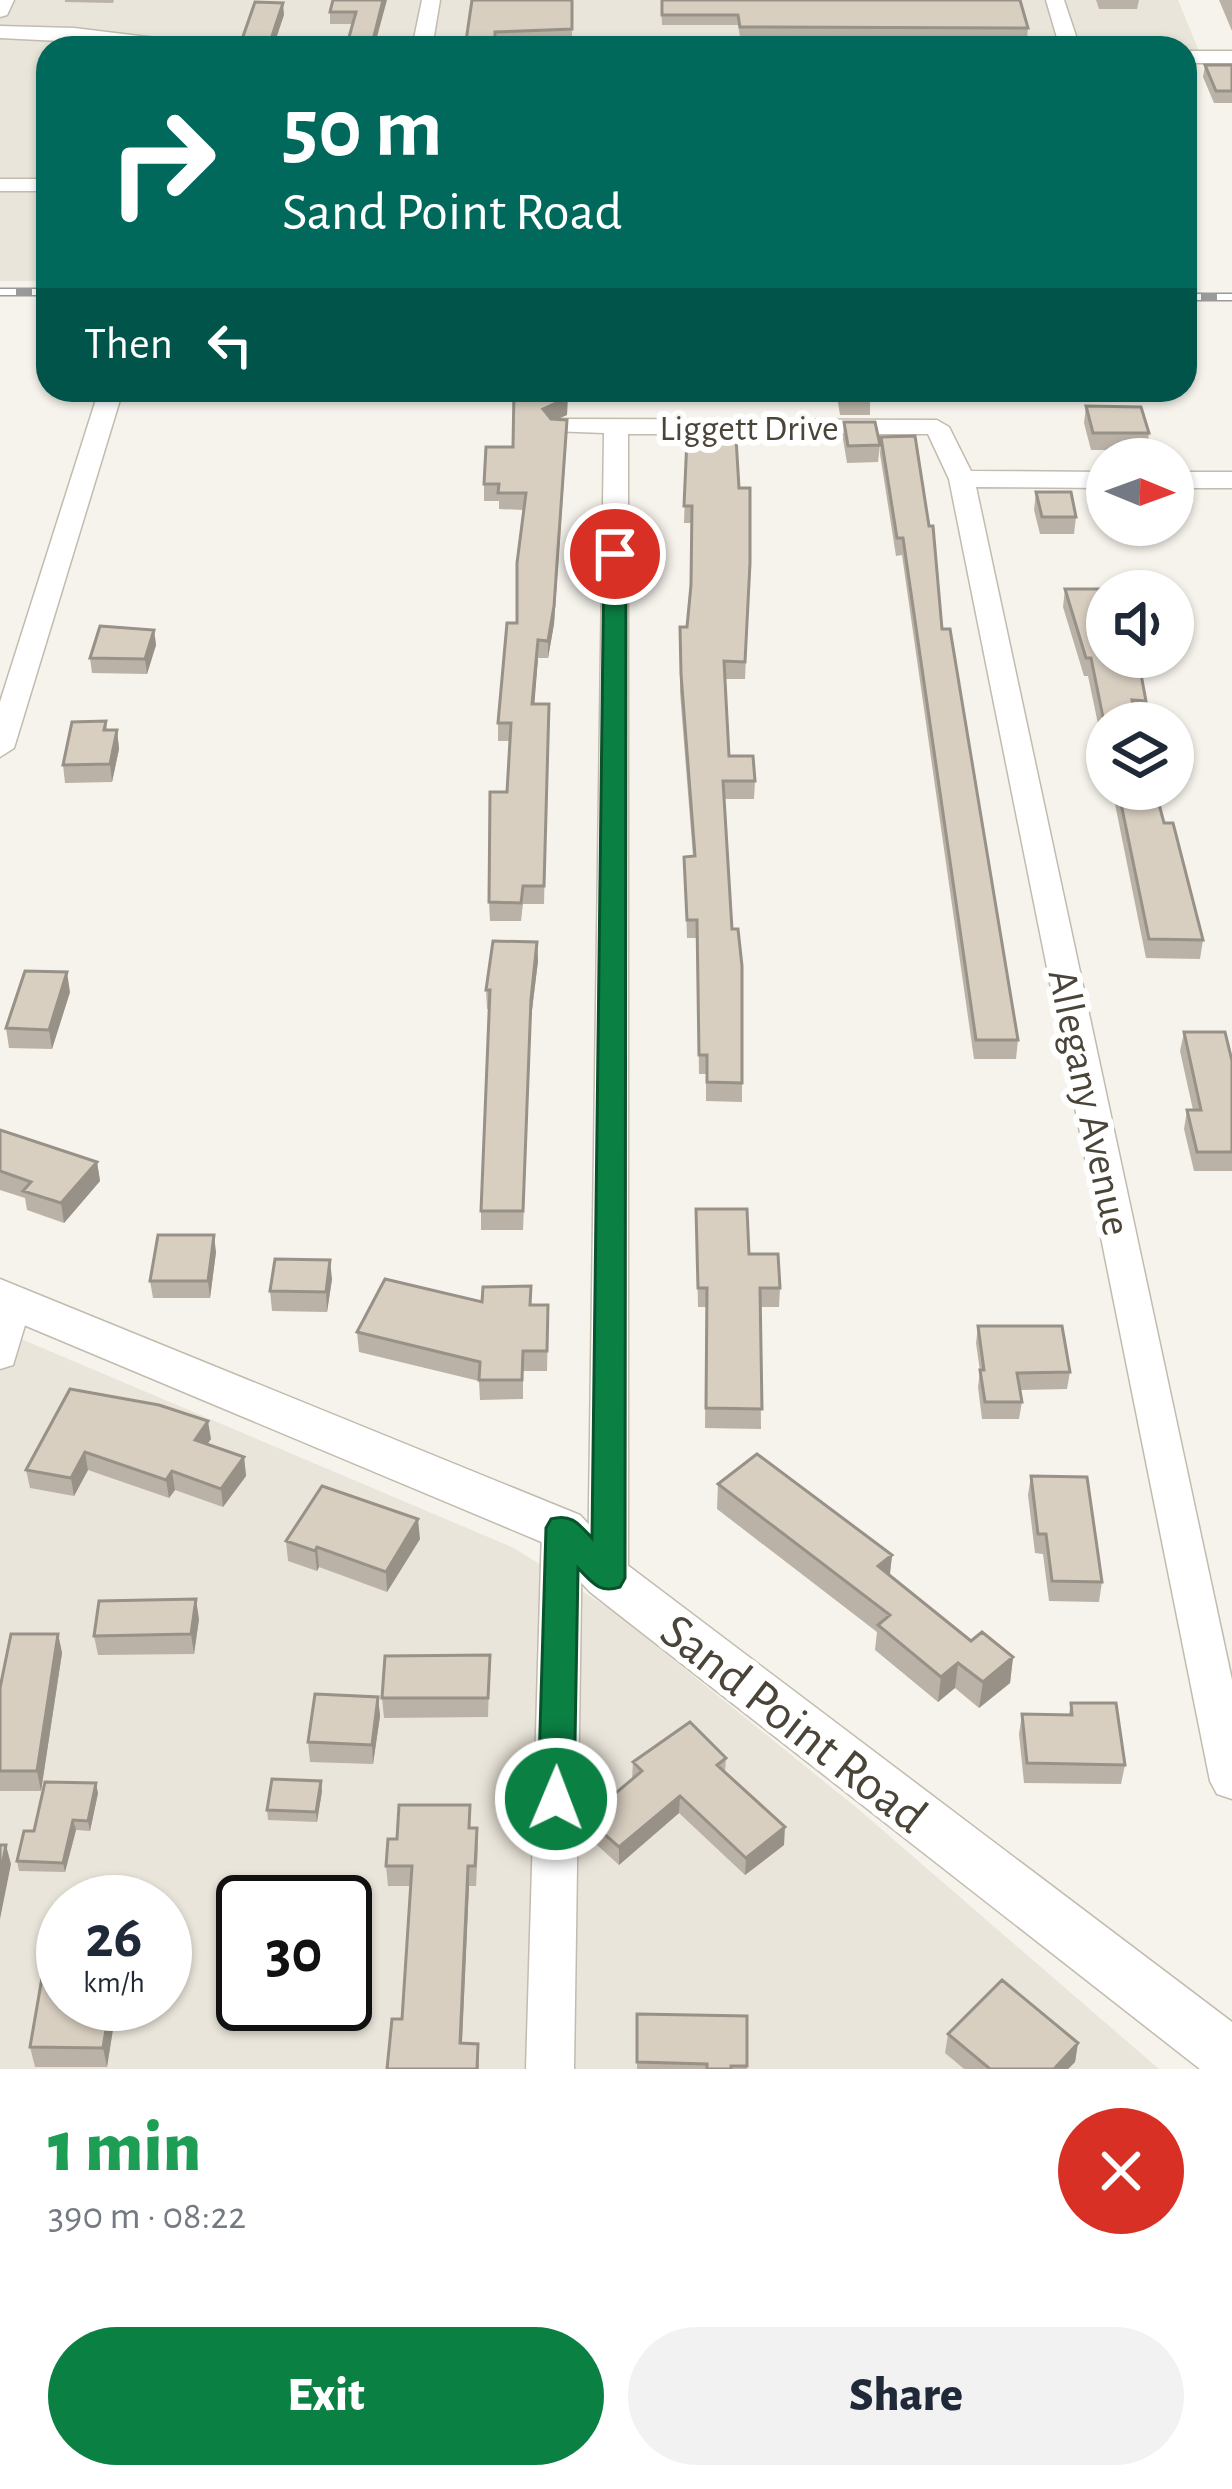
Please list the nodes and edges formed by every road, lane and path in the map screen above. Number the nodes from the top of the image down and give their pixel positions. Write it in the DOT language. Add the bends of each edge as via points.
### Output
graph roads {
  1 [pos="5,0"];
  2 [pos="431,0"];
  3 [pos="1055,0"];
  4 [pos="0,11"];
  5 [pos="0,32"];
  6 [pos="41,36"];
  7 [pos="424,36"];
  8 [pos="1066,36"];
  9 [pos="1197,57"];
  10 [pos="1232,57"];
  11 [pos="0,185"];
  12 [pos="36,185"];
  13 [pos="107,402"];
  14 [pos="560,426"];
  15 [pos="616,426"];
  16 [pos="937,428"];
  17 [pos="962,479"];
  18 [pos="1086,480"];
  19 [pos="1194,480"];
  20 [pos="1232,480"];
  21 [pos="0,748"];
  22 [pos="7,1299"];
  23 [pos="0,1355"];
  24 [pos="562,1528"];
  25 [pos="608,1578"];
  26 [pos="1232,1781"];
  27 [pos="1232,2058"];
  28 [pos="550,2069"];
  1 -- 4 [label="street"];
  2 -- 7 [label="street"];
  3 -- 8 [label="street"];
  5 -- 6 [label="street"];
  9 -- 10 [label="street"];
  11 -- 12 [label="street"];
  13 -- 21 [label="street"];
  14 -- 15 [label="street, Liggett Drive"];
  15 -- 16 [label="street, Liggett Drive"];
  15 -- 25 [label="street"];
  16 -- 17 [label="street, Allegany Avenue"];
  17 -- 18 [label="street"];
  17 -- 26 [label="street, Allegany Avenue"];
  19 -- 20 [label="street"];
  22 -- 23 [label="street"];
  22 -- 24 [label="street, Sand Point Road"];
  24 -- 25 [label="street, Sand Point Road"];
  24 -- 28 [label="street"];
  25 -- 27 [label="street, Sand Point Road"];
}
